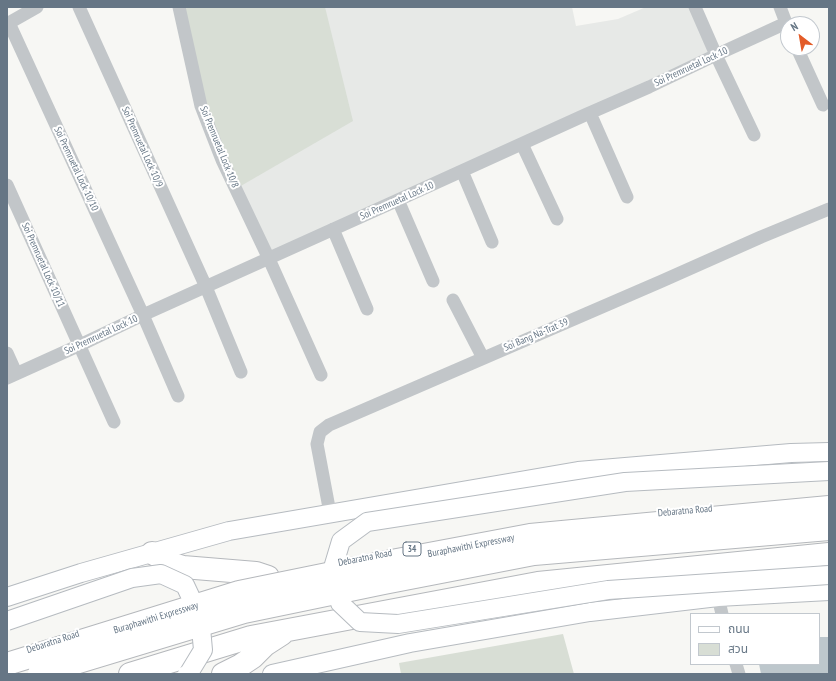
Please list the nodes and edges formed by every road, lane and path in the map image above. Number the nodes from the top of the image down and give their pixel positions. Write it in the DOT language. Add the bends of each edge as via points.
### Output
graph roads {
  1 [pos="37,7"];
  2 [pos="79,7"];
  3 [pos="179,7"];
  4 [pos="695,7"];
  5 [pos="8,24"];
  6 [pos="780,29"];
  7 [pos="716,55"];
  8 [pos="801,56"];
  9 [pos="823,105"];
  10 [pos="590,113"];
  11 [pos="754,135"];
  12 [pos="522,144"];
  13 [pos="462,171"];
  14 [pos="7,185"];
  15 [pos="627,197"];
  16 [pos="398,200"];
  17 [pos="829,209"];
  18 [pos="557,219"];
  19 [pos="333,229"];
  20 [pos="492,242"];
  21 [pos="269,259"];
  22 [pos="433,281"];
  23 [pos="206,288"];
  24 [pos="453,300"];
  25 [pos="368,309"];
  26 [pos="143,315"];
  27 [pos="80,345"];
  28 [pos="7,353"];
  29 [pos="483,358"];
  30 [pos="241,372"];
  31 [pos="321,375"];
  32 [pos="12,376"];
  33 [pos="178,396"];
  34 [pos="114,422"];
  35 [pos="829,452"];
  36 [pos="829,472"];
  37 [pos="829,498"];
  38 [pos="829,507"];
  39 [pos="330,513"];
  40 [pos="829,529"];
  41 [pos="829,541"];
  42 [pos="152,552"];
  43 [pos="829,554"];
  44 [pos="829,575"];
  45 [pos="268,577"];
  46 [pos="829,591"];
  47 [pos="7,597"];
  48 [pos="718,597"];
  49 [pos="722,613"];
  50 [pos="7,621"];
  51 [pos="288,630"];
  52 [pos="7,657"];
  53 [pos="7,664"];
  54 [pos="39,674"];
  55 [pos="81,674"];
  56 [pos="130,674"];
  57 [pos="187,674"];
  58 [pos="223,674"];
  59 [pos="272,674"];
  1 -- 5 [label="street"];
  2 -- 23 [label="street, Soi Premruetal Lock 10/9"];
  3 -- 21 [label="street, Soi Premruetal Lock 10/8" via="201,106 222,160"];
  4 -- 7 [label="street"];
  5 -- 26 [label="street, Soi Premruetal Lock 10/10"];
  6 -- 7 [label="street, Soi Premruetal Lock 10"];
  7 -- 10 [label="street, Soi Premruetal Lock 10"];
  7 -- 11 [label="street"];
  8 -- 9 [label="street"];
  10 -- 12 [label="street, Soi Premruetal Lock 10"];
  10 -- 15 [label="street"];
  12 -- 13 [label="street, Soi Premruetal Lock 10"];
  12 -- 18 [label="street"];
  13 -- 16 [label="street, Soi Premruetal Lock 10"];
  13 -- 20 [label="street"];
  14 -- 27 [label="street, Soi Premruetal Lock 10/11"];
  16 -- 19 [label="street, Soi Premruetal Lock 10"];
  16 -- 22 [label="street"];
  17 -- 29 [label="street, Soi Bang Na-Trat 39"];
  19 -- 21 [label="street, Soi Premruetal Lock 10"];
  19 -- 25 [label="street"];
  21 -- 23 [label="street, Soi Premruetal Lock 10"];
  21 -- 31 [label="street, Soi Premruetal Lock 10/8"];
  23 -- 26 [label="street, Soi Premruetal Lock 10"];
  23 -- 30 [label="street, Soi Premruetal Lock 10/9"];
  24 -- 29 [label="street"];
  26 -- 27 [label="street, Soi Premruetal Lock 10"];
  26 -- 33 [label="street, Soi Premruetal Lock 10/10"];
  27 -- 32 [label="street, Soi Premruetal Lock 10"];
  27 -- 34 [label="street, Soi Premruetal Lock 10/11"];
  28 -- 32 [label="street"];
  29 -- 39 [label="street, Soi Bang Na-Trat 39" via="329,425 320,432 317,444"];
  35 -- 39 [label="main road" via="578,471"];
  36 -- 44 [label="main road, bridge" via="624,482 367,522 341,541 332,571 340,603 360,622 398,624 608,590"];
  37 -- 45 [label="highway, Debaratna Road / 34" via="528,526"];
  38 -- 53 [label="highway, Buraphawithi Expressway, bridge" via="530,535 397,560 239,592"];
  39 -- 42 [label="main road" via="229,531"];
  40 -- 54 [label="highway, Buraphawithi Expressway, bridge" via="534,554 244,612"];
  41 -- 55 [label="highway, bridge" via="536,566 387,593 247,623"];
  42 -- 45 [label="highway" via="170,563 183,567"];
  42 -- 47 [label="main road"];
  43 -- 51 [label="highway" via="538,583"];
  45 -- 52 [label="highway, Debaratna Road / 34" via="237,583"];
  46 -- 48 [label="main road"];
  48 -- 49 [label="street"];
  48 -- 59 [label="main road" via="582,614 410,643"];
  50 -- 57 [label="main road, bridge" via="132,578 161,574 185,585 200,617 203,650"];
  51 -- 56 [label="highway" via="251,637"];
  51 -- 58 [label="highway" via="265,645 253,657"];
}
